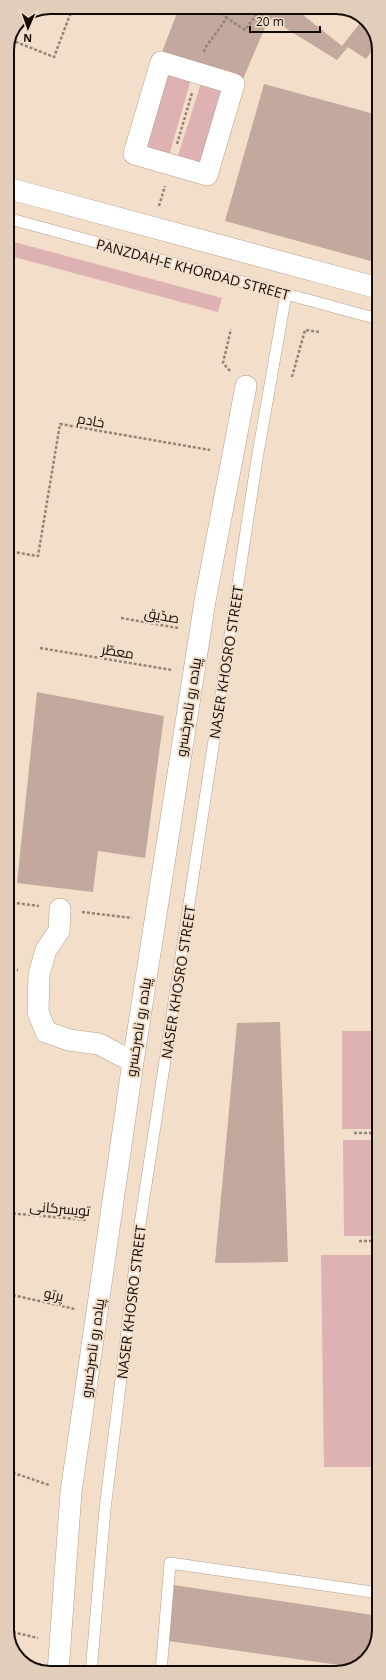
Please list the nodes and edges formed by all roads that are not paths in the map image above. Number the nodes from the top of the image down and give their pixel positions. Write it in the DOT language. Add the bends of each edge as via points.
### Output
graph roads {
  1 [pos="171,164"];
  2 [pos="14,190"];
  3 [pos="14,220"];
  4 [pos="372,286"];
  5 [pos="286,294"];
  6 [pos="372,317"];
  7 [pos="246,386"];
  8 [pos="60,909"];
  9 [pos="133,1062"];
  10 [pos="372,1592"];
  11 [pos="58,1666"];
  12 [pos="92,1666"];
  13 [pos="162,1666"];
  1 -- 1 [label="street" via="134,154 160,62 234,84 207,175"];
  2 -- 4 [label="street"];
  3 -- 5 [label="lane, PANZDAH-E KHORDAD STREET"];
  5 -- 6 [label="lane, PANZDAH-E KHORDAD STREET"];
  5 -- 12 [label="lane, NASER KHOSRO STREET" via="257,459 140,1224 105,1509"];
  7 -- 9 [label="street, پیاده رو ناصرخسرو" via="200,632"];
  8 -- 9 [label="street" via="59,931 46,950 38,974 38,1012 46,1032 69,1040 98,1044"];
  9 -- 11 [label="street, پیاده رو ناصرخسرو" via="71,1492"];
  10 -- 13 [label="lane" via="170,1563"];
}
